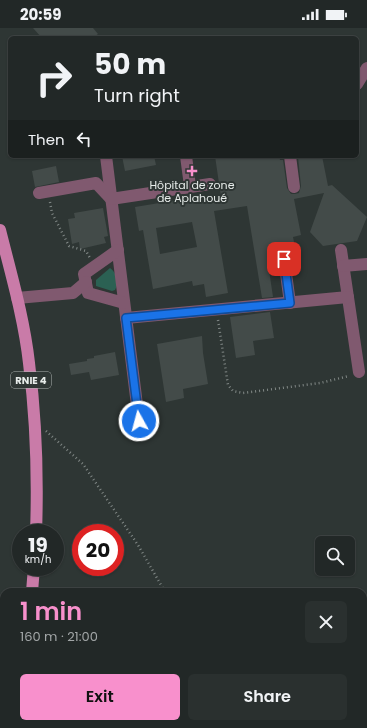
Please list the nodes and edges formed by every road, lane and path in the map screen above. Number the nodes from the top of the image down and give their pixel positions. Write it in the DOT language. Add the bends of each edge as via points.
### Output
graph roads {
  1 [pos="367,68"];
  2 [pos="359,81"];
  3 [pos="106,158"];
  4 [pos="186,158"];
  5 [pos="290,158"];
  6 [pos="210,184"];
  7 [pos="190,186"];
  8 [pos="294,187"];
  9 [pos="43,192"];
  10 [pos="111,199"];
  11 [pos="0,230"];
  12 [pos="118,250"];
  13 [pos="340,250"];
  14 [pos="284,259"];
  15 [pos="367,264"];
  16 [pos="343,266"];
  17 [pos="93,268"];
  18 [pos="86,282"];
  19 [pos="348,297"];
  20 [pos="17,298"];
  21 [pos="290,303"];
  22 [pos="124,304"];
  23 [pos="216,309"];
  24 [pos="126,318"];
  25 [pos="359,372"];
  26 [pos="34,419"];
  27 [pos="139,421"];
  28 [pos="36,524"];
  29 [pos="33,576"];
  30 [pos="32,588"];
  31 [pos="163,588"];
  1 -- 2 [label="street"];
  3 -- 10 [label="street"];
  4 -- 7 [label="street"];
  5 -- 8 [label="street"];
  6 -- 7 [label="street"];
  7 -- 10 [label="street"];
  9 -- 10 [label="street" via="96,183"];
  9 -- 17 [label="path" via="69,246 86,251"];
  10 -- 12 [label="street"];
  11 -- 20 [label="main road, RNIE 4"];
  12 -- 17 [label="street"];
  12 -- 22 [label="street"];
  13 -- 16 [label="street"];
  14 -- 21 [label="street"];
  15 -- 16 [label="street"];
  16 -- 19 [label="street"];
  17 -- 18 [label="street" via="84,274"];
  18 -- 20 [label="street" via="73,293"];
  18 -- 22 [label="street" via="88,293"];
  19 -- 21 [label="street"];
  19 -- 25 [label="street"];
  20 -- 26 [label="main road, RNIE 4" via="29,362"];
  21 -- 23 [label="street"];
  22 -- 24 [label="street"];
  23 -- 24 [label="street"];
  23 -- 25 [label="path" via="228,385 233,391 320,383"];
  24 -- 27 [label="street"];
  26 -- 28 [label="main road, RNIE 4"];
  26 -- 31 [label="path" via="83,464 138,545"];
  29 -- 30 [label="main road"];
}
